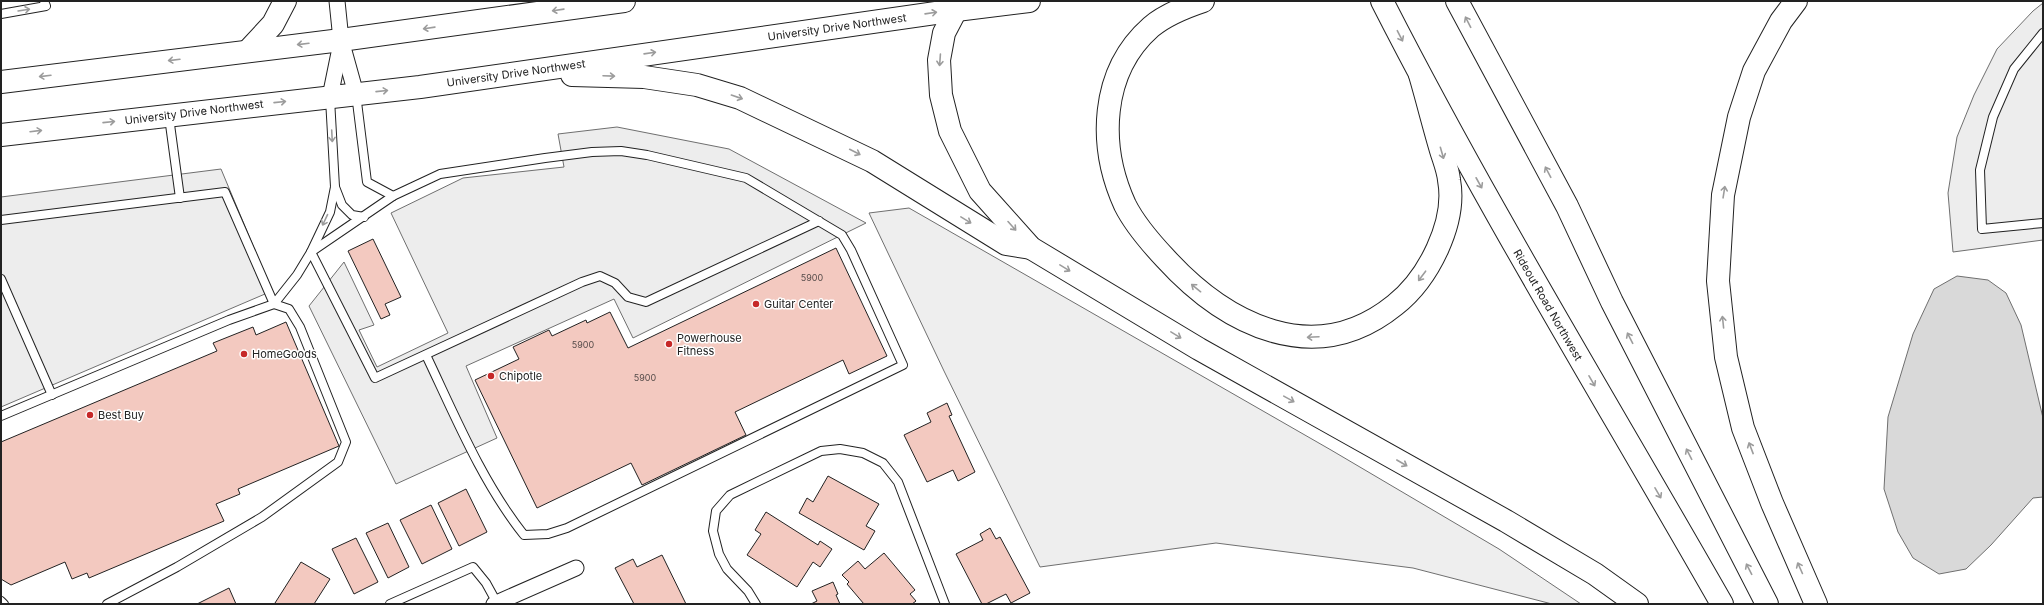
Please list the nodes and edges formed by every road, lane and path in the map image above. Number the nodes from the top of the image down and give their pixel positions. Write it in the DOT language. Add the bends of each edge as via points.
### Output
graph roads {
  1 [pos="285,1"];
  2 [pos="337,1"];
  3 [pos="624,1"];
  4 [pos="1029,1"];
  5 [pos="1203,1"];
  6 [pos="1382,1"];
  7 [pos="1457,1"];
  8 [pos="1796,1"];
  9 [pos="45,4"];
  10 [pos="961,5"];
  11 [pos="1,14"];
  12 [pos="2043,33"];
  13 [pos="341,40"];
  14 [pos="248,51"];
  15 [pos="515,72"];
  16 [pos="1420,75"];
  17 [pos="1,82"];
  18 [pos="356,94"];
  19 [pos="330,97"];
  20 [pos="169,114"];
  21 [pos="1,135"];
  22 [pos="335,187"];
  23 [pos="393,196"];
  24 [pos="180,198"];
  25 [pos="364,217"];
  26 [pos="1,220"];
  27 [pos="819,221"];
  28 [pos="2043,222"];
  29 [pos="1031,248"];
  30 [pos="311,252"];
  31 [pos="1,279"];
  32 [pos="274,304"];
  33 [pos="426,355"];
  34 [pos="52,395"];
  35 [pos="1,416"];
  36 [pos="576,568"];
  37 [pos="1,601"];
  38 [pos="496,603"];
  39 [pos="4,604"];
  40 [pos="107,604"];
  41 [pos="390,604"];
  42 [pos="756,604"];
  43 [pos="945,604"];
  44 [pos="1637,604"];
  45 [pos="1722,604"];
  46 [pos="1766,604"];
  47 [pos="1816,604"];
  1 -- 14 [label="highway" via="273,24"];
  2 -- 13 [label="street"];
  3 -- 13 [label="highway, one-way"];
  4 -- 10 [label="highway, University Drive Northwest"];
  16 -- 5 [label="highway, one-way" via="1450,181 1449,212 1442,237 1429,266 1406,297 1382,316 1359,328 1336,336 1304,338 1270,331 1219,307 1182,277 1144,236 1126,205 1113,175 1107,139 1108,108 1114,83 1128,53 1151,27 1181,8"];
  6 -- 16 [label="highway, Rideout Road Northwest, one-way"];
  46 -- 7 [label="highway, one-way" via="1612,302 1567,206"];
  47 -- 8 [label="highway, one-way" via="1743,428 1726,356 1718,281 1723,195 1739,117 1754,71 1781,21"];
  11 -- 9 [label="lane, one-way"];
  15 -- 10 [label="highway, University Drive Northwest, one-way"];
  10 -- 29 [label="highway, one-way" via="944,33 939,60 941,95 950,131 980,191"];
  12 -- 28 [label="lane" via="2014,70 1993,117 1980,170 1982,229"];
  13 -- 14 [label="highway, one-way"];
  13 -- 18 [label="street"];
  13 -- 19 [label="street"];
  14 -- 17 [label="highway, one-way"];
  18 -- 15 [label="highway, University Drive Northwest, one-way"];
  15 -- 29 [label="highway, one-way" via="644,77 697,85 740,98 872,161 1006,244"];
  16 -- 45 [label="highway, Rideout Road Northwest, one-way" via="1518,255"];
  18 -- 19 [label="highway, University Drive Northwest"];
  18 -- 23 [label="lane" via="367,182"];
  20 -- 19 [label="highway, University Drive Northwest, one-way"];
  19 -- 22 [label="lane, one-way"];
  21 -- 20 [label="highway, University Drive Northwest, one-way"];
  20 -- 24 [label="lane"];
  22 -- 25 [label="lane" via="342,205 352,215"];
  22 -- 30 [label="lane, one-way" via="330,212"];
  23 -- 25 [label="lane"];
  23 -- 27 [label="lane" via="440,174 592,152 621,151 655,156 746,178"];
  24 -- 26 [label="lane"];
  24 -- 32 [label="lane" via="225,192"];
  25 -- 30 [label="lane"];
  27 -- 33 [label="lane" via="646,302 628,297 615,283 600,276"];
  27 -- 33 [label="lane" via="842,235 851,250 903,365 567,528 548,534 524,535 504,510 464,435"];
  29 -- 44 [label="highway, one-way" via="1199,349 1506,521 1595,574"];
  30 -- 32 [label="lane"];
  30 -- 33 [label="lane" via="375,378"];
  31 -- 34 [label="lane"];
  32 -- 34 [label="lane" via="229,320"];
  32 -- 40 [label="lane" via="289,309 300,327 346,442 338,462 262,517"];
  34 -- 35 [label="lane"];
  36 -- 38 [label="street"];
  37 -- 39 [label="lane"];
  38 -- 41 [label="lane" via="486,583 473,567"];
  42 -- 43 [label="lane" via="748,591 727,569 719,554 713,531 716,511 730,496 821,451 840,449 863,453 883,463 898,482"];
}
